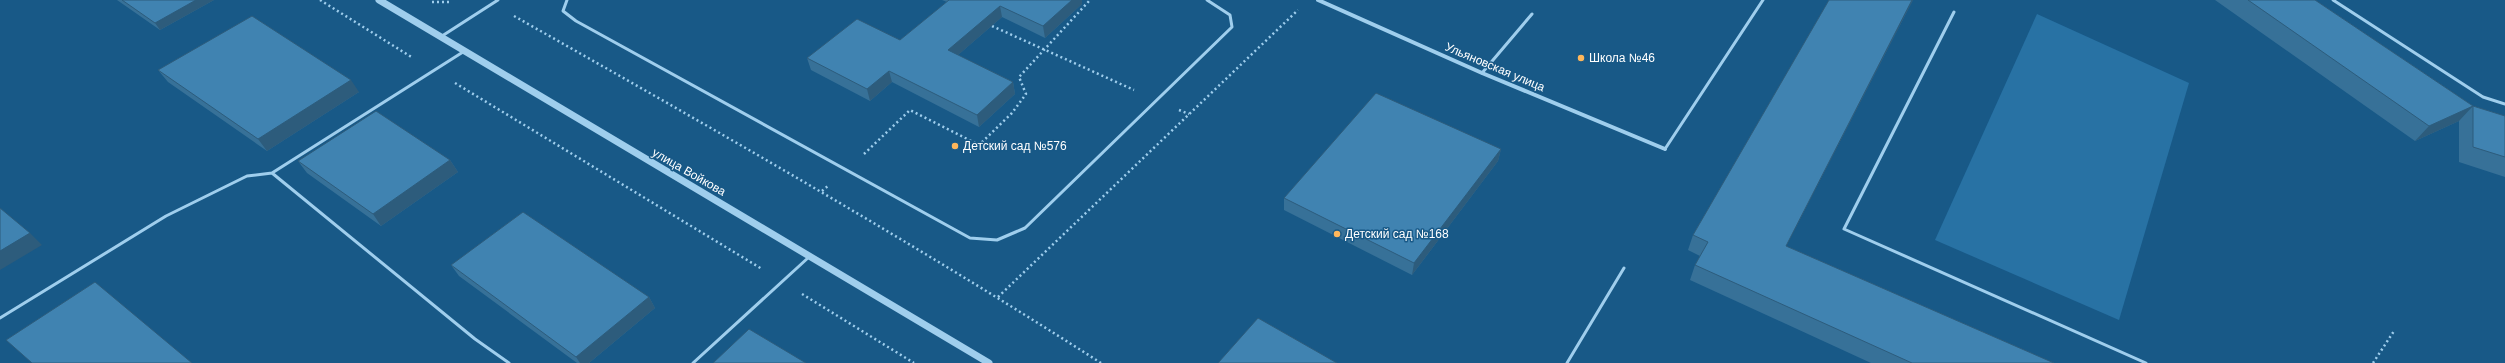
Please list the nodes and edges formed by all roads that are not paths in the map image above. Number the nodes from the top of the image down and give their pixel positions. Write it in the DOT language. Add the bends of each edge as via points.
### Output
graph roads {
  1 [pos="379,0"];
  2 [pos="498,0"];
  3 [pos="567,0"];
  4 [pos="1207,0"];
  5 [pos="1318,0"];
  6 [pos="1763,0"];
  7 [pos="2333,0"];
  8 [pos="1954,12"];
  9 [pos="1532,14"];
  10 [pos="439,38"];
  11 [pos="463,52"];
  12 [pos="1482,73"];
  13 [pos="2505,104"];
  14 [pos="1665,149"];
  15 [pos="272,173"];
  16 [pos="811,256"];
  17 [pos="1624,268"];
  18 [pos="0,318"];
  19 [pos="509,363"];
  20 [pos="693,363"];
  21 [pos="989,363"];
  22 [pos="1568,363"];
  23 [pos="2146,363"];
  1 -- 10 [label="street, улица Войкова"];
  2 -- 10 [label="lane"];
  3 -- 4 [label="lane" via="563,11 576,21 970,238 998,240 1025,228 1232,27 1230,15"];
  5 -- 12 [label="street, Ульяновская улица"];
  6 -- 14 [label="lane"];
  7 -- 13 [label="lane" via="2483,97"];
  8 -- 23 [label="lane" via="1844,229"];
  9 -- 12 [label="lane"];
  10 -- 11 [label="street, улица Войкова"];
  11 -- 15 [label="lane"];
  11 -- 16 [label="street, улица Войкова"];
  12 -- 14 [label="street, Ульяновская улица"];
  15 -- 18 [label="lane" via="247,176 166,216"];
  15 -- 19 [label="lane" via="475,339"];
  16 -- 20 [label="lane"];
  16 -- 21 [label="street, улица Войкова"];
  17 -- 22 [label="lane"];
}
